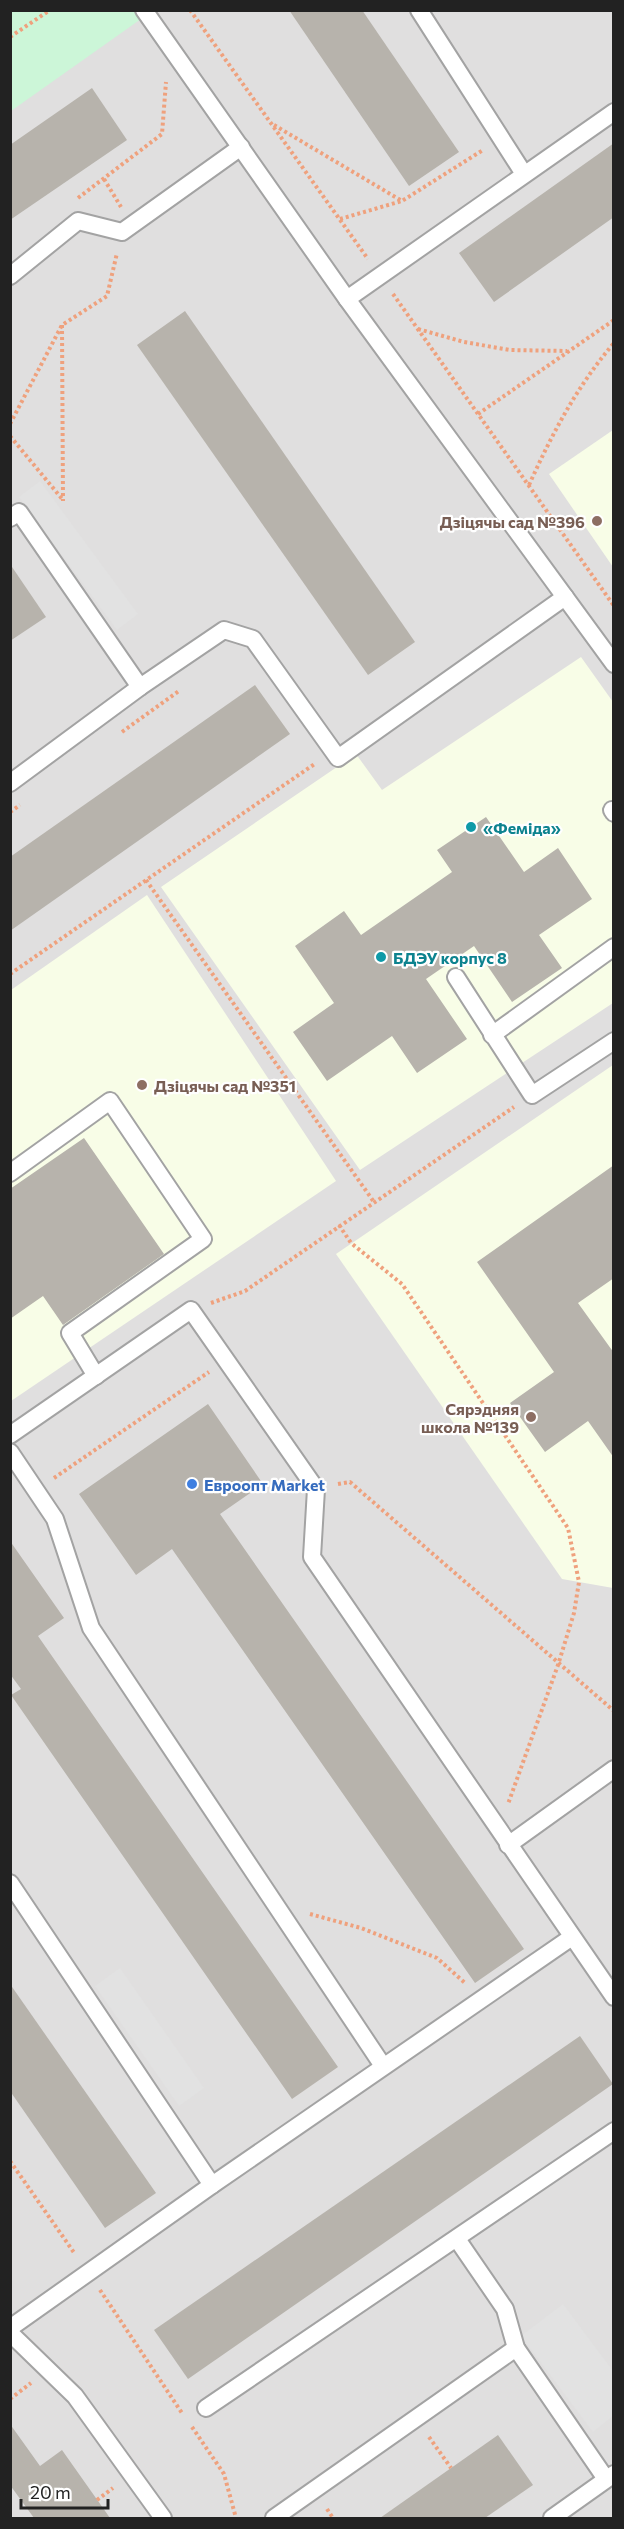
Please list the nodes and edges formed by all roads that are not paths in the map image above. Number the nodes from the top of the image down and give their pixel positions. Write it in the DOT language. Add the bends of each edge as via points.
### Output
graph roads {
  1 [pos="144,10"];
  2 [pos="419,10"];
  3 [pos="614,112"];
  4 [pos="241,147"];
  5 [pos="524,174"];
  6 [pos="10,276"];
  7 [pos="347,299"];
  8 [pos="10,518"];
  9 [pos="565,597"];
  10 [pos="614,664"];
  11 [pos="140,687"];
  12 [pos="10,783"];
  13 [pos="614,947"];
  14 [pos="456,977"];
  15 [pos="492,1035"];
  16 [pos="612,1044"];
  17 [pos="10,1173"];
  18 [pos="96,1376"];
  19 [pos="10,1435"];
  20 [pos="10,1452"];
  21 [pos="614,1769"];
  22 [pos="503,1838"];
  23 [pos="10,1883"];
  24 [pos="572,1937"];
  25 [pos="614,1997"];
  26 [pos="383,2066"];
  27 [pos="614,2131"];
  28 [pos="212,2185"];
  29 [pos="457,2239"];
  30 [pos="10,2328"];
  31 [pos="10,2333"];
  32 [pos="516,2348"];
  33 [pos="206,2408"];
  34 [pos="610,2476"];
  35 [pos="163,2518"];
  36 [pos="274,2518"];
  37 [pos="552,2518"];
  1 -- 4 [label="lane"];
  2 -- 5 [label="lane"];
  3 -- 5 [label="lane"];
  4 -- 6 [label="lane" via="122,232 78,221"];
  4 -- 7 [label="lane"];
  5 -- 7 [label="lane"];
  7 -- 9 [label="lane"];
  8 -- 11 [label="lane" via="19,512"];
  9 -- 10 [label="lane"];
  9 -- 11 [label="lane" via="338,758 253,639 224,630"];
  11 -- 12 [label="lane"];
  13 -- 15 [label="lane"];
  14 -- 15 [label="lane"];
  15 -- 16 [label="lane" via="532,1095"];
  17 -- 18 [label="lane" via="110,1101 203,1239 70,1333"];
  18 -- 19 [label="lane"];
  18 -- 22 [label="lane" via="191,1310 316,1489 312,1557"];
  20 -- 26 [label="lane" via="55,1519 91,1628"];
  21 -- 22 [label="lane"];
  22 -- 24 [label="lane"];
  23 -- 28 [label="lane"];
  24 -- 25 [label="lane"];
  24 -- 26 [label="lane"];
  26 -- 28 [label="lane"];
  27 -- 29 [label="lane"];
  28 -- 30 [label="lane"];
  29 -- 32 [label="lane" via="505,2309"];
  29 -- 33 [label="lane"];
  31 -- 35 [label="lane" via="75,2396"];
  32 -- 34 [label="lane"];
  32 -- 36 [label="lane"];
  34 -- 37 [label="lane"];
}
